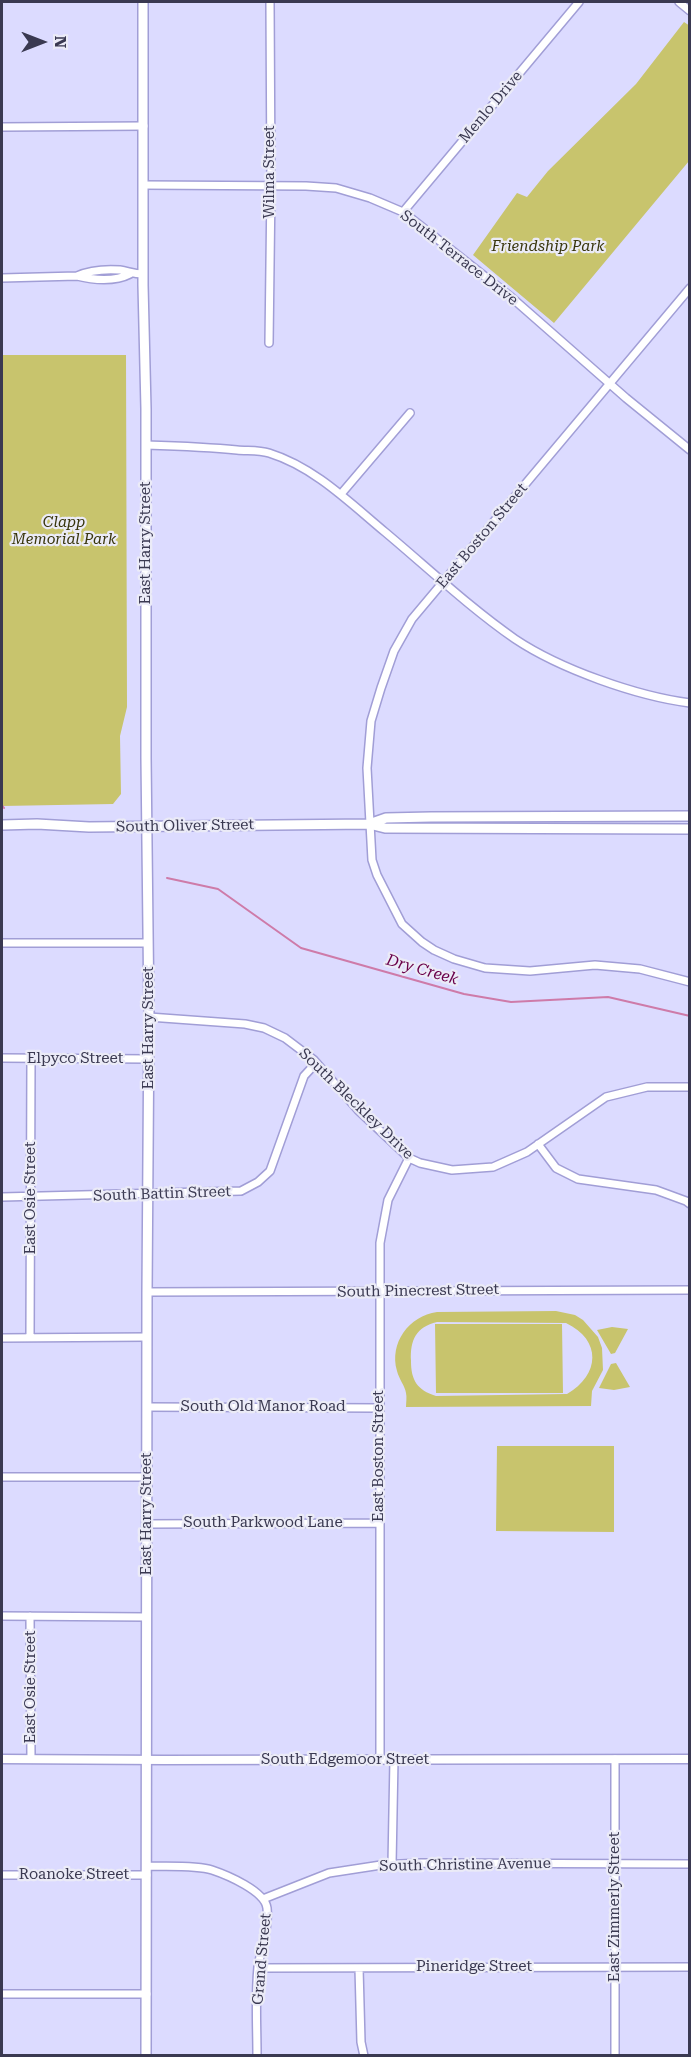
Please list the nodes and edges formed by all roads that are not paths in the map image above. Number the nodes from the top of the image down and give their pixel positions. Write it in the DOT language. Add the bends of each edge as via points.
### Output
graph roads {
  1 [pos="144,2"];
  2 [pos="270,2"];
  3 [pos="579,2"];
  4 [pos="679,2"];
  5 [pos="690,10"];
  6 [pos="144,126"];
  7 [pos="2,127"];
  8 [pos="144,185"];
  9 [pos="271,186"];
  10 [pos="403,212"];
  11 [pos="143,274"];
  12 [pos="2,278"];
  13 [pos="690,288"];
  14 [pos="269,343"];
  15 [pos="610,385"];
  16 [pos="410,413"];
  17 [pos="146,445"];
  18 [pos="690,450"];
  19 [pos="341,494"];
  20 [pos="443,582"];
  21 [pos="690,703"];
  22 [pos="690,816"];
  23 [pos="369,824"];
  24 [pos="2,825"];
  25 [pos="147,827"];
  26 [pos="690,829"];
  27 [pos="2,943"];
  28 [pos="148,943"];
  29 [pos="690,982"];
  30 [pos="149,1017"];
  31 [pos="2,1058"];
  32 [pos="31,1059"];
  33 [pos="149,1059"];
  34 [pos="316,1063"];
  35 [pos="690,1087"];
  36 [pos="538,1144"];
  37 [pos="409,1158"];
  38 [pos="147,1193"];
  39 [pos="2,1197"];
  40 [pos="30,1197"];
  41 [pos="690,1204"];
  42 [pos="690,1290"];
  43 [pos="147,1292"];
  44 [pos="380,1292"];
  45 [pos="147,1337"];
  46 [pos="2,1338"];
  47 [pos="30,1338"];
  48 [pos="147,1407"];
  49 [pos="379,1408"];
  50 [pos="2,1477"];
  51 [pos="147,1478"];
  52 [pos="379,1522"];
  53 [pos="147,1524"];
  54 [pos="2,1616"];
  55 [pos="30,1616"];
  56 [pos="147,1617"];
  57 [pos="2,1759"];
  58 [pos="31,1759"];
  59 [pos="380,1759"];
  60 [pos="615,1759"];
  61 [pos="690,1759"];
  62 [pos="147,1760"];
  63 [pos="394,1760"];
  64 [pos="615,1863"];
  65 [pos="392,1864"];
  66 [pos="690,1864"];
  67 [pos="147,1870"];
  68 [pos="2,1875"];
  69 [pos="263,1899"];
  70 [pos="615,1967"];
  71 [pos="690,1967"];
  72 [pos="258,1968"];
  73 [pos="359,1968"];
  74 [pos="2,1994"];
  75 [pos="147,1994"];
  76 [pos="146,2055"];
  77 [pos="257,2055"];
  78 [pos="364,2055"];
  79 [pos="615,2055"];
  1 -- 6 [label="main road, East Harry Street"];
  2 -- 9 [label="street, Wilma Street"];
  3 -- 10 [label="street, Menlo Drive"];
  4 -- 5 [label="street"];
  6 -- 7 [label="street"];
  6 -- 8 [label="main road, East Harry Street"];
  8 -- 9 [label="street, South Terrace Drive"];
  8 -- 11 [label="main road, East Harry Street"];
  9 -- 10 [label="street, South Terrace Drive" via="336,188"];
  9 -- 14 [label="street, Wilma Street"];
  10 -- 15 [label="street, South Terrace Drive" via="510,297"];
  11 -- 12 [label="street" via="122,270"];
  11 -- 17 [label="main road, East Harry Street"];
  13 -- 15 [label="street, East Boston Street"];
  15 -- 18 [label="street, South Terrace Drive"];
  15 -- 20 [label="street, East Boston Street"];
  16 -- 19 [label="street"];
  17 -- 19 [label="street" via="268,453 307,469"];
  17 -- 25 [label="main road, East Harry Street"];
  19 -- 20 [label="street"];
  20 -- 21 [label="street" via="517,640 568,667 661,699"];
  20 -- 23 [label="street, East Boston Street" via="412,619 394,651 381,688 369,741"];
  22 -- 23 [label="main road, South Oliver Street" via="386,818"];
  23 -- 25 [label="main road, South Oliver Street"];
  23 -- 26 [label="main road, South Oliver Street" via="384,828"];
  23 -- 29 [label="street, East Boston Street" via="376,875 396,914 411,933 434,950 485,969 530,971 607,965"];
  24 -- 25 [label="main road, South Oliver Street"];
  25 -- 28 [label="main road, East Harry Street"];
  27 -- 28 [label="street"];
  28 -- 30 [label="main road, East Harry Street"];
  30 -- 33 [label="main road, East Harry Street"];
  30 -- 34 [label="street, South Bleckley Drive" via="264,1028 285,1038"];
  31 -- 32 [label="street, Elpyco Street"];
  32 -- 33 [label="street, Elpyco Street"];
  32 -- 40 [label="street, East Osie Street"];
  33 -- 38 [label="main road, East Harry Street"];
  34 -- 37 [label="street, South Bleckley Drive"];
  34 -- 38 [label="street, South Battin Street" via="304,1076 270,1171 258,1182 241,1191"];
  35 -- 36 [label="street, South Bleckley Drive" via="647,1087 606,1097"];
  36 -- 37 [label="street, South Bleckley Drive" via="493,1167 452,1170"];
  36 -- 41 [label="street" via="556,1168 578,1179 656,1190"];
  37 -- 44 [label="street, East Boston Street" via="388,1200 380,1243"];
  38 -- 40 [label="street, South Battin Street"];
  38 -- 43 [label="main road, East Harry Street"];
  39 -- 40 [label="street, South Battin Street"];
  40 -- 47 [label="street, East Osie Street"];
  42 -- 44 [label="street, South Pinecrest Street"];
  43 -- 44 [label="street, South Pinecrest Street"];
  43 -- 45 [label="main road, East Harry Street"];
  44 -- 49 [label="street, East Boston Street"];
  45 -- 47 [label="street"];
  45 -- 48 [label="main road, East Harry Street"];
  46 -- 47 [label="street"];
  48 -- 49 [label="street, South Old Manor Road"];
  48 -- 51 [label="main road, East Harry Street"];
  49 -- 52 [label="street, East Boston Street"];
  50 -- 51 [label="street"];
  51 -- 53 [label="main road, East Harry Street"];
  52 -- 53 [label="street, South Parkwood Lane"];
  52 -- 59 [label="street, East Boston Street"];
  53 -- 56 [label="main road, East Harry Street"];
  54 -- 55 [label="street"];
  55 -- 56 [label="street"];
  55 -- 58 [label="street, East Osie Street"];
  56 -- 62 [label="main road, East Harry Street"];
  57 -- 58 [label="street, South Edgemoor Street"];
  58 -- 62 [label="street, South Edgemoor Street"];
  59 -- 62 [label="street, South Edgemoor Street"];
  59 -- 63 [label="street, South Edgemoor Street"];
  60 -- 61 [label="street, South Edgemoor Street"];
  60 -- 63 [label="street, South Edgemoor Street"];
  60 -- 64 [label="street, East Zimmerly Street"];
  62 -- 67 [label="main road, East Harry Street"];
  63 -- 65 [label="street"];
  64 -- 65 [label="street, South Christine Avenue"];
  64 -- 66 [label="street, South Christine Avenue"];
  64 -- 70 [label="street, East Zimmerly Street"];
  65 -- 69 [label="street, South Christine Avenue" via="329,1873"];
  67 -- 68 [label="street, Roanoke Street"];
  67 -- 69 [label="street" via="211,1870"];
  67 -- 75 [label="main road, East Harry Street"];
  69 -- 72 [label="street, Grand Street" via="267,1925"];
  70 -- 71 [label="street, Pineridge Street"];
  70 -- 73 [label="street, Pineridge Street"];
  70 -- 79 [label="street, East Zimmerly Street"];
  72 -- 73 [label="street, Pineridge Street"];
  72 -- 77 [label="street, Grand Street"];
  73 -- 78 [label="street"];
  74 -- 75 [label="street"];
  75 -- 76 [label="main road, East Harry Street"];
}
